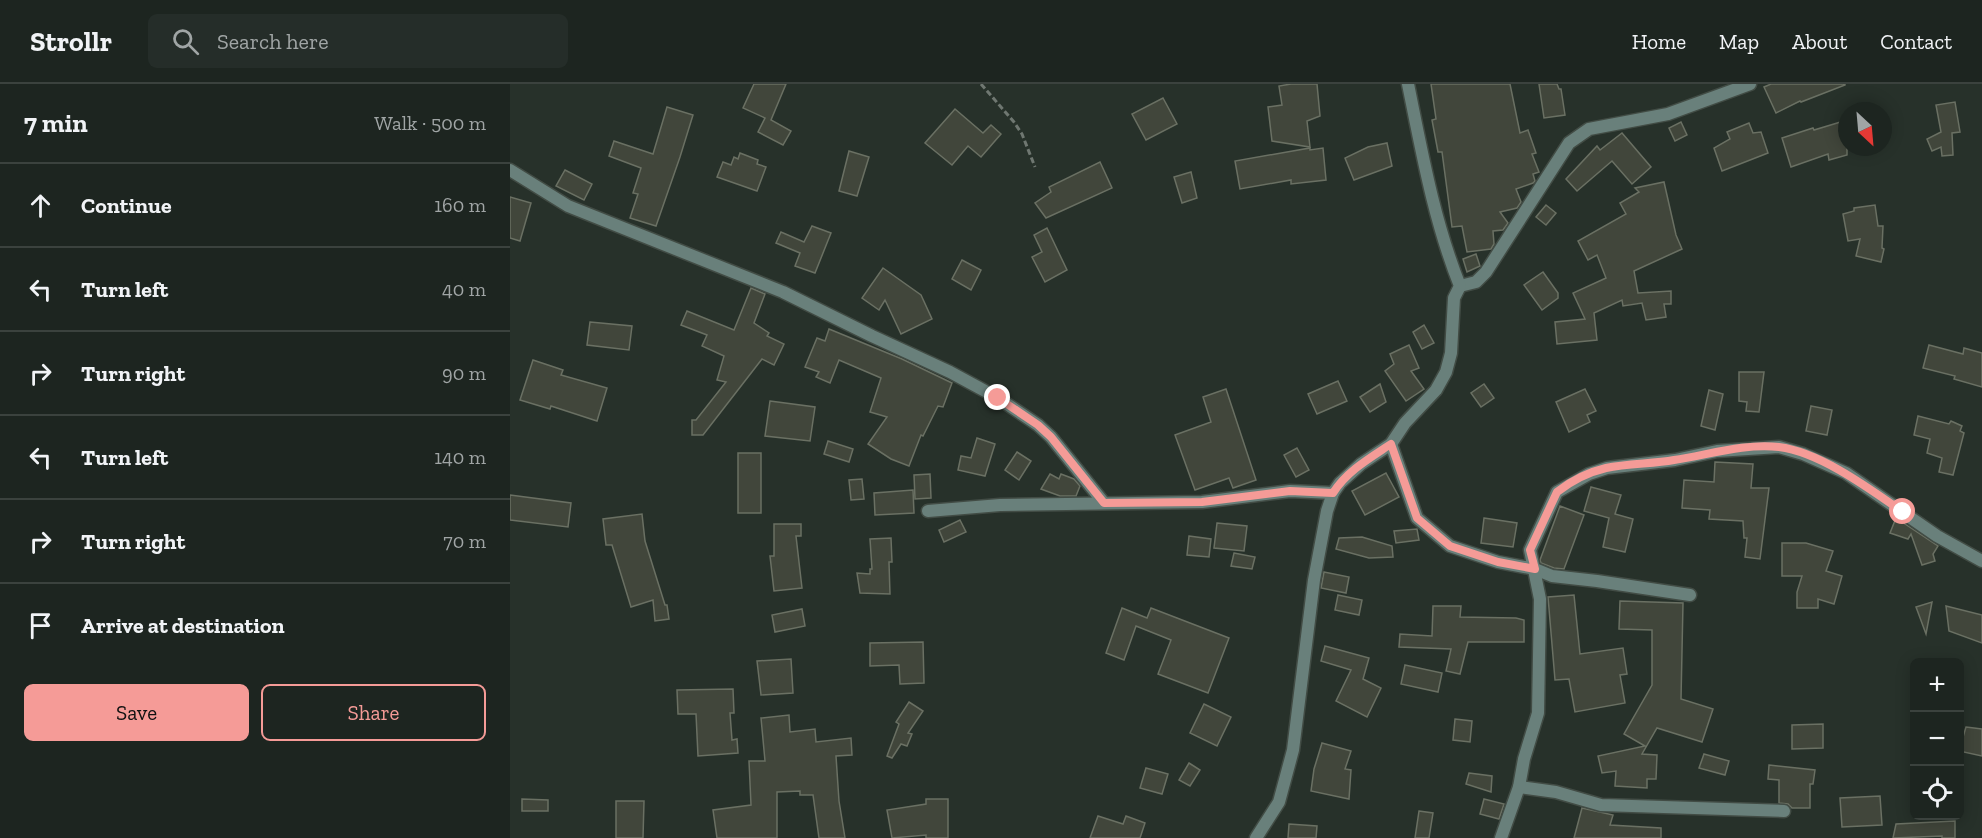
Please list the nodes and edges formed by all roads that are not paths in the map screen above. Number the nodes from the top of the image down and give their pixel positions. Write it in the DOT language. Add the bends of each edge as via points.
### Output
graph roads {
  1 [pos="1408,84"];
  2 [pos="1750,84"];
  3 [pos="510,170"];
  4 [pos="1460,286"];
  5 [pos="1391,444"];
  6 [pos="1333,493"];
  7 [pos="1104,503"];
  8 [pos="928,511"];
  9 [pos="1982,561"];
  10 [pos="1535,569"];
  11 [pos="1690,595"];
  12 [pos="1520,787"];
  13 [pos="1784,811"];
  14 [pos="1256,838"];
  15 [pos="1501,838"];
  1 -- 4 [label="street" via="1445,249"];
  2 -- 4 [label="street" via="1668,114 1594,127 1579,135 1569,143 1486,272 1476,282"];
  3 -- 7 [label="street" via="568,206 783,292 998,398 1051,437"];
  4 -- 5 [label="street" via="1454,298 1446,372"];
  5 -- 6 [label="street" via="1362,464"];
  5 -- 10 [label="street" via="1417,518 1450,546"];
  6 -- 7 [label="street" via="1290,491 1202,502"];
  6 -- 14 [label="street" via="1314,580 1293,750 1278,802"];
  7 -- 8 [label="street"];
  9 -- 10 [label="street" via="1937,536 1846,473 1779,447 1717,451 1607,468 1563,487 1530,550"];
  10 -- 11 [label="street" via="1552,576"];
  10 -- 12 [label="street" via="1540,599 1538,713"];
  12 -- 13 [label="street" via="1601,805"];
  12 -- 15 [label="street"];
}
